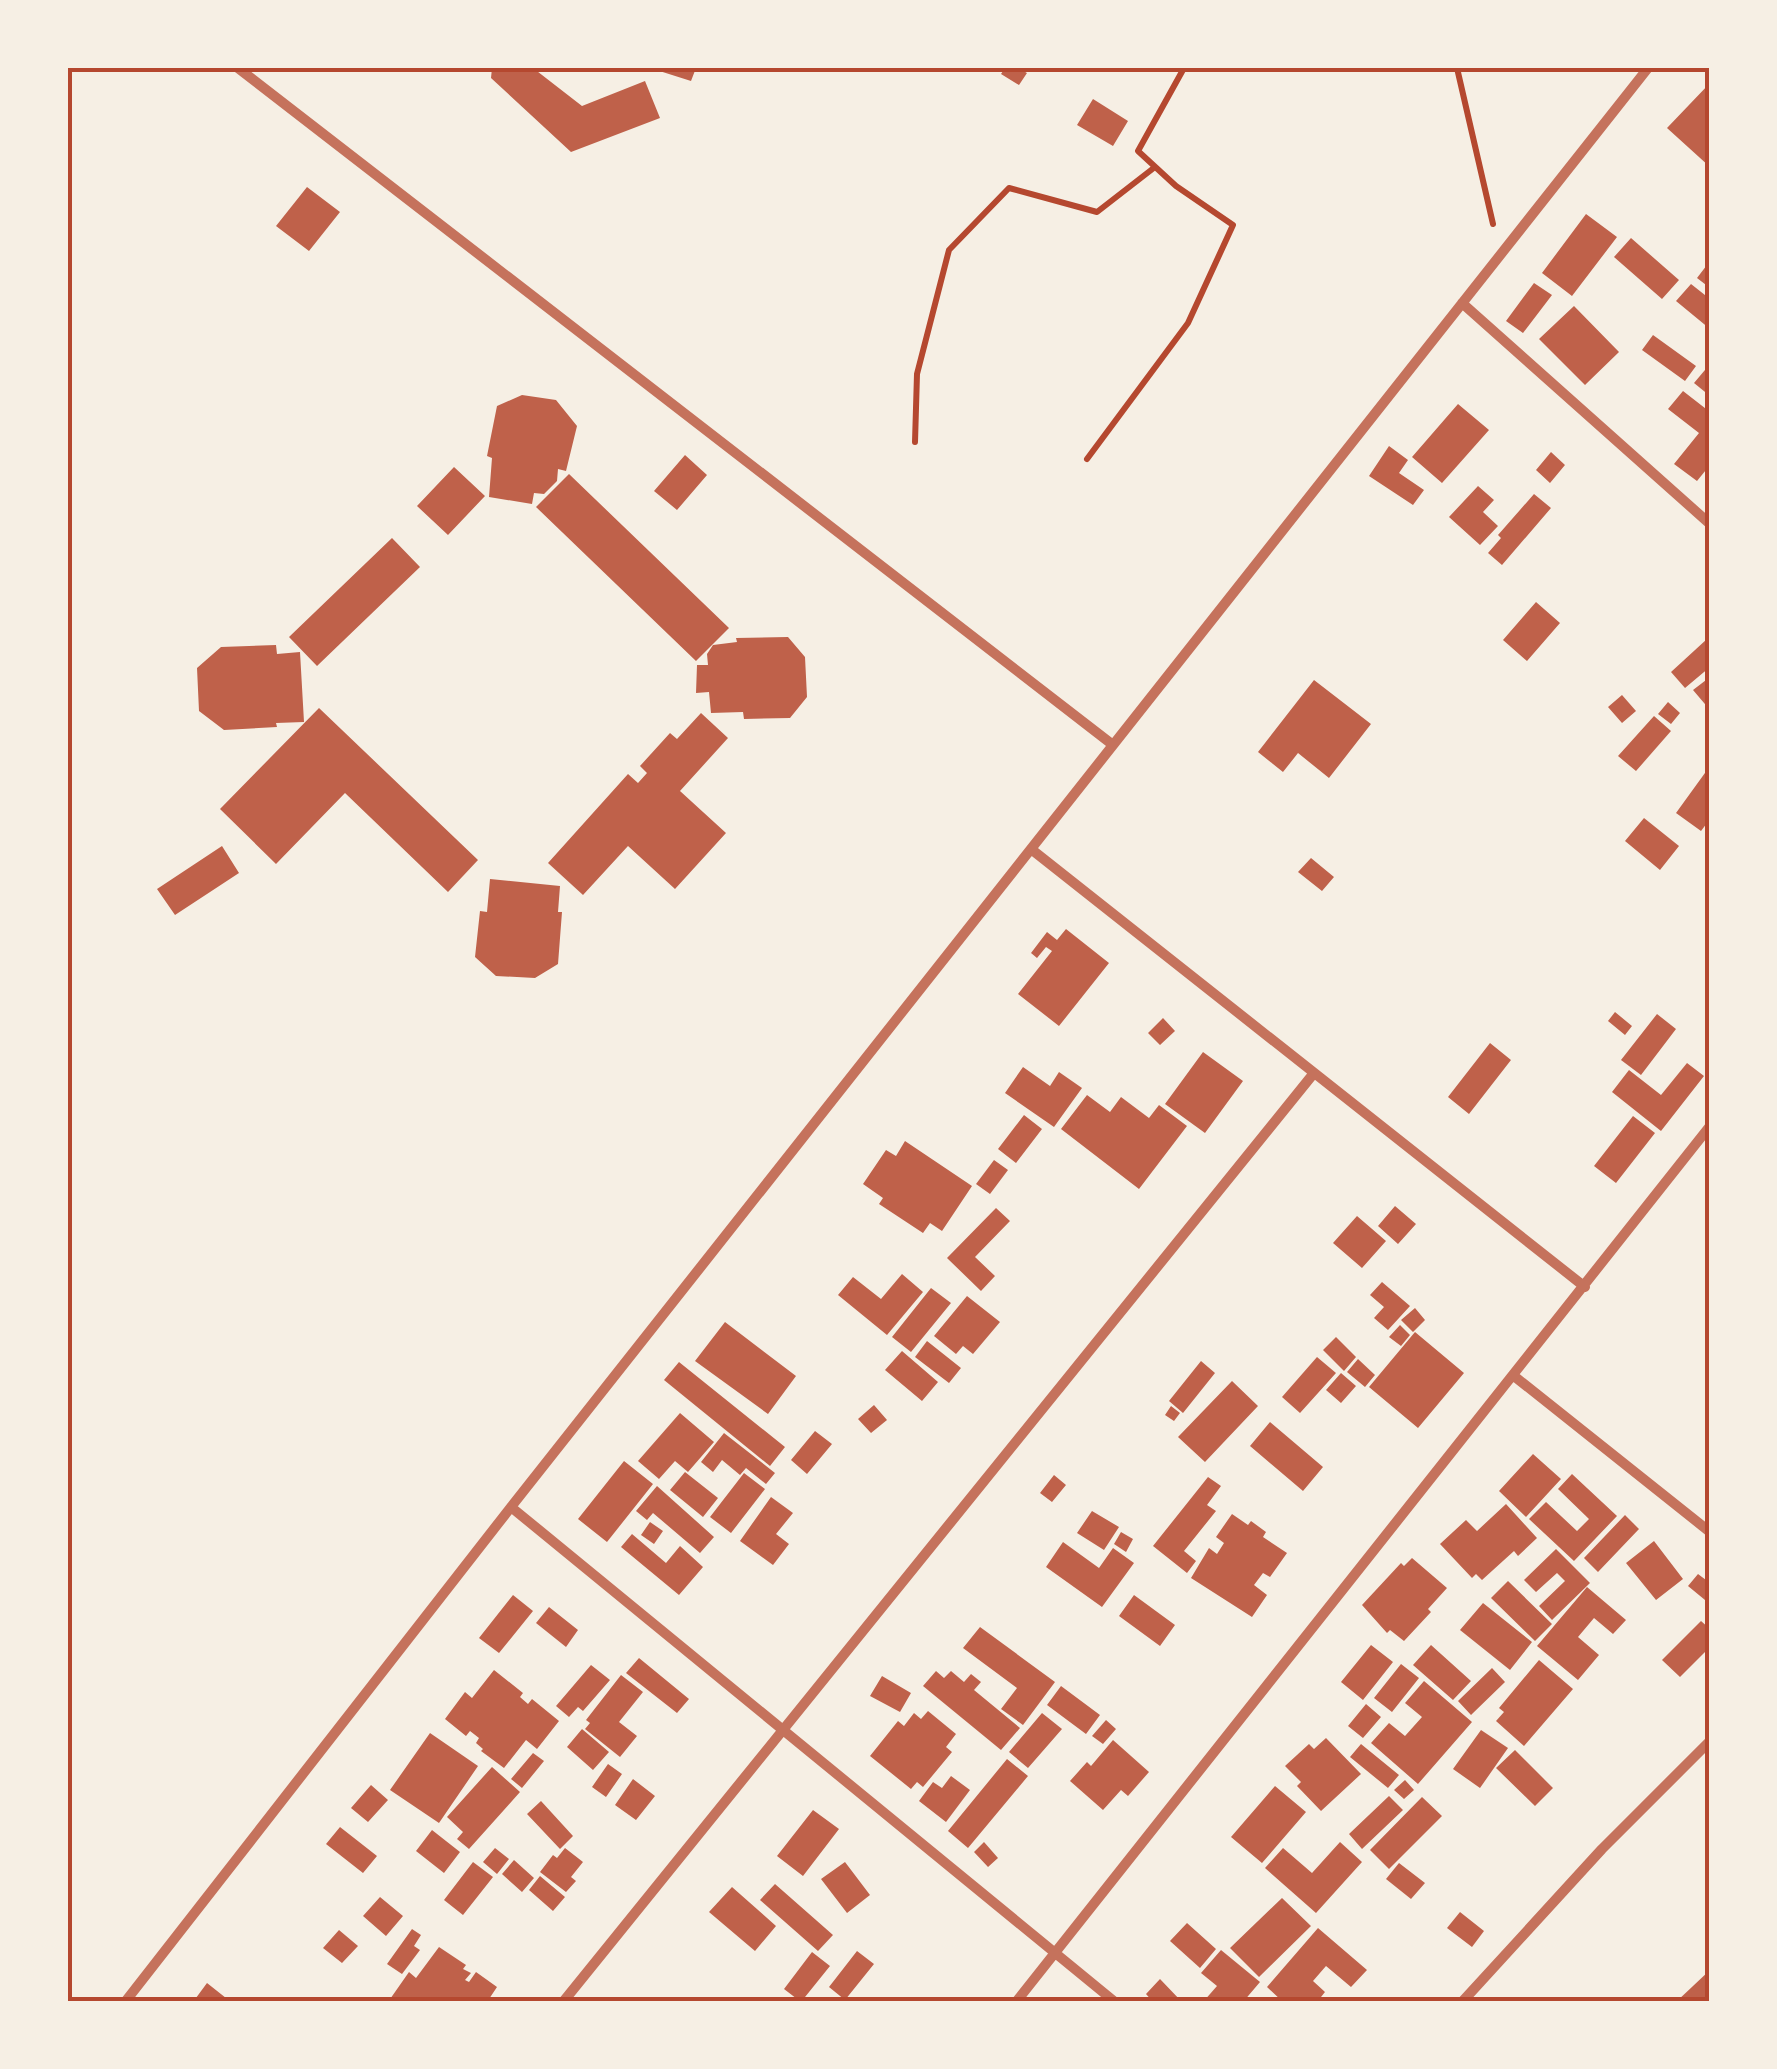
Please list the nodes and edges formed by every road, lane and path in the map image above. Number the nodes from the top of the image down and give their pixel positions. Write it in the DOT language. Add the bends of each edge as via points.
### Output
graph roads {
  1 [pos="238,68"];
  2 [pos="1184,68"];
  3 [pos="1457,68"];
  4 [pos="1648,68"];
  5 [pos="1155,166"];
  6 [pos="1500,254"];
  7 [pos="1462,303"];
  8 [pos="915,442"];
  9 [pos="1086,458"];
  10 [pos="1710,524"];
  11 [pos="1113,745"];
  12 [pos="1031,849"];
  13 [pos="1314,1073"];
  14 [pos="1710,1126"];
  15 [pos="1585,1287"];
  16 [pos="1514,1376"];
  17 [pos="511,1507"];
  18 [pos="1710,1532"];
  19 [pos="783,1729"];
  20 [pos="1710,1741"];
  21 [pos="1058,1953"];
  22 [pos="125,2002"];
  23 [pos="563,2002"];
  24 [pos="1016,2002"];
  25 [pos="1114,2002"];
  26 [pos="1462,2002"];
  1 -- 11 [label="street"];
  2 -- 5 [label="path" via="1138,151"];
  3 -- 6 [label="path"];
  4 -- 6 [label="street"];
  5 -- 8 [label="path" via="1097,212 1009,188 949,250 917,374"];
  5 -- 9 [label="path" via="1233,225 1188,323"];
  6 -- 7 [label="street"];
  7 -- 10 [label="street"];
  7 -- 11 [label="street"];
  11 -- 12 [label="street"];
  12 -- 13 [label="street"];
  12 -- 17 [label="street"];
  13 -- 15 [label="street"];
  13 -- 19 [label="street"];
  14 -- 15 [label="street"];
  15 -- 16 [label="street"];
  16 -- 18 [label="street"];
  16 -- 21 [label="street"];
  17 -- 19 [label="street"];
  17 -- 22 [label="street"];
  19 -- 21 [label="street"];
  19 -- 23 [label="street"];
  20 -- 26 [label="street"];
  21 -- 24 [label="street"];
  21 -- 25 [label="street"];
}
